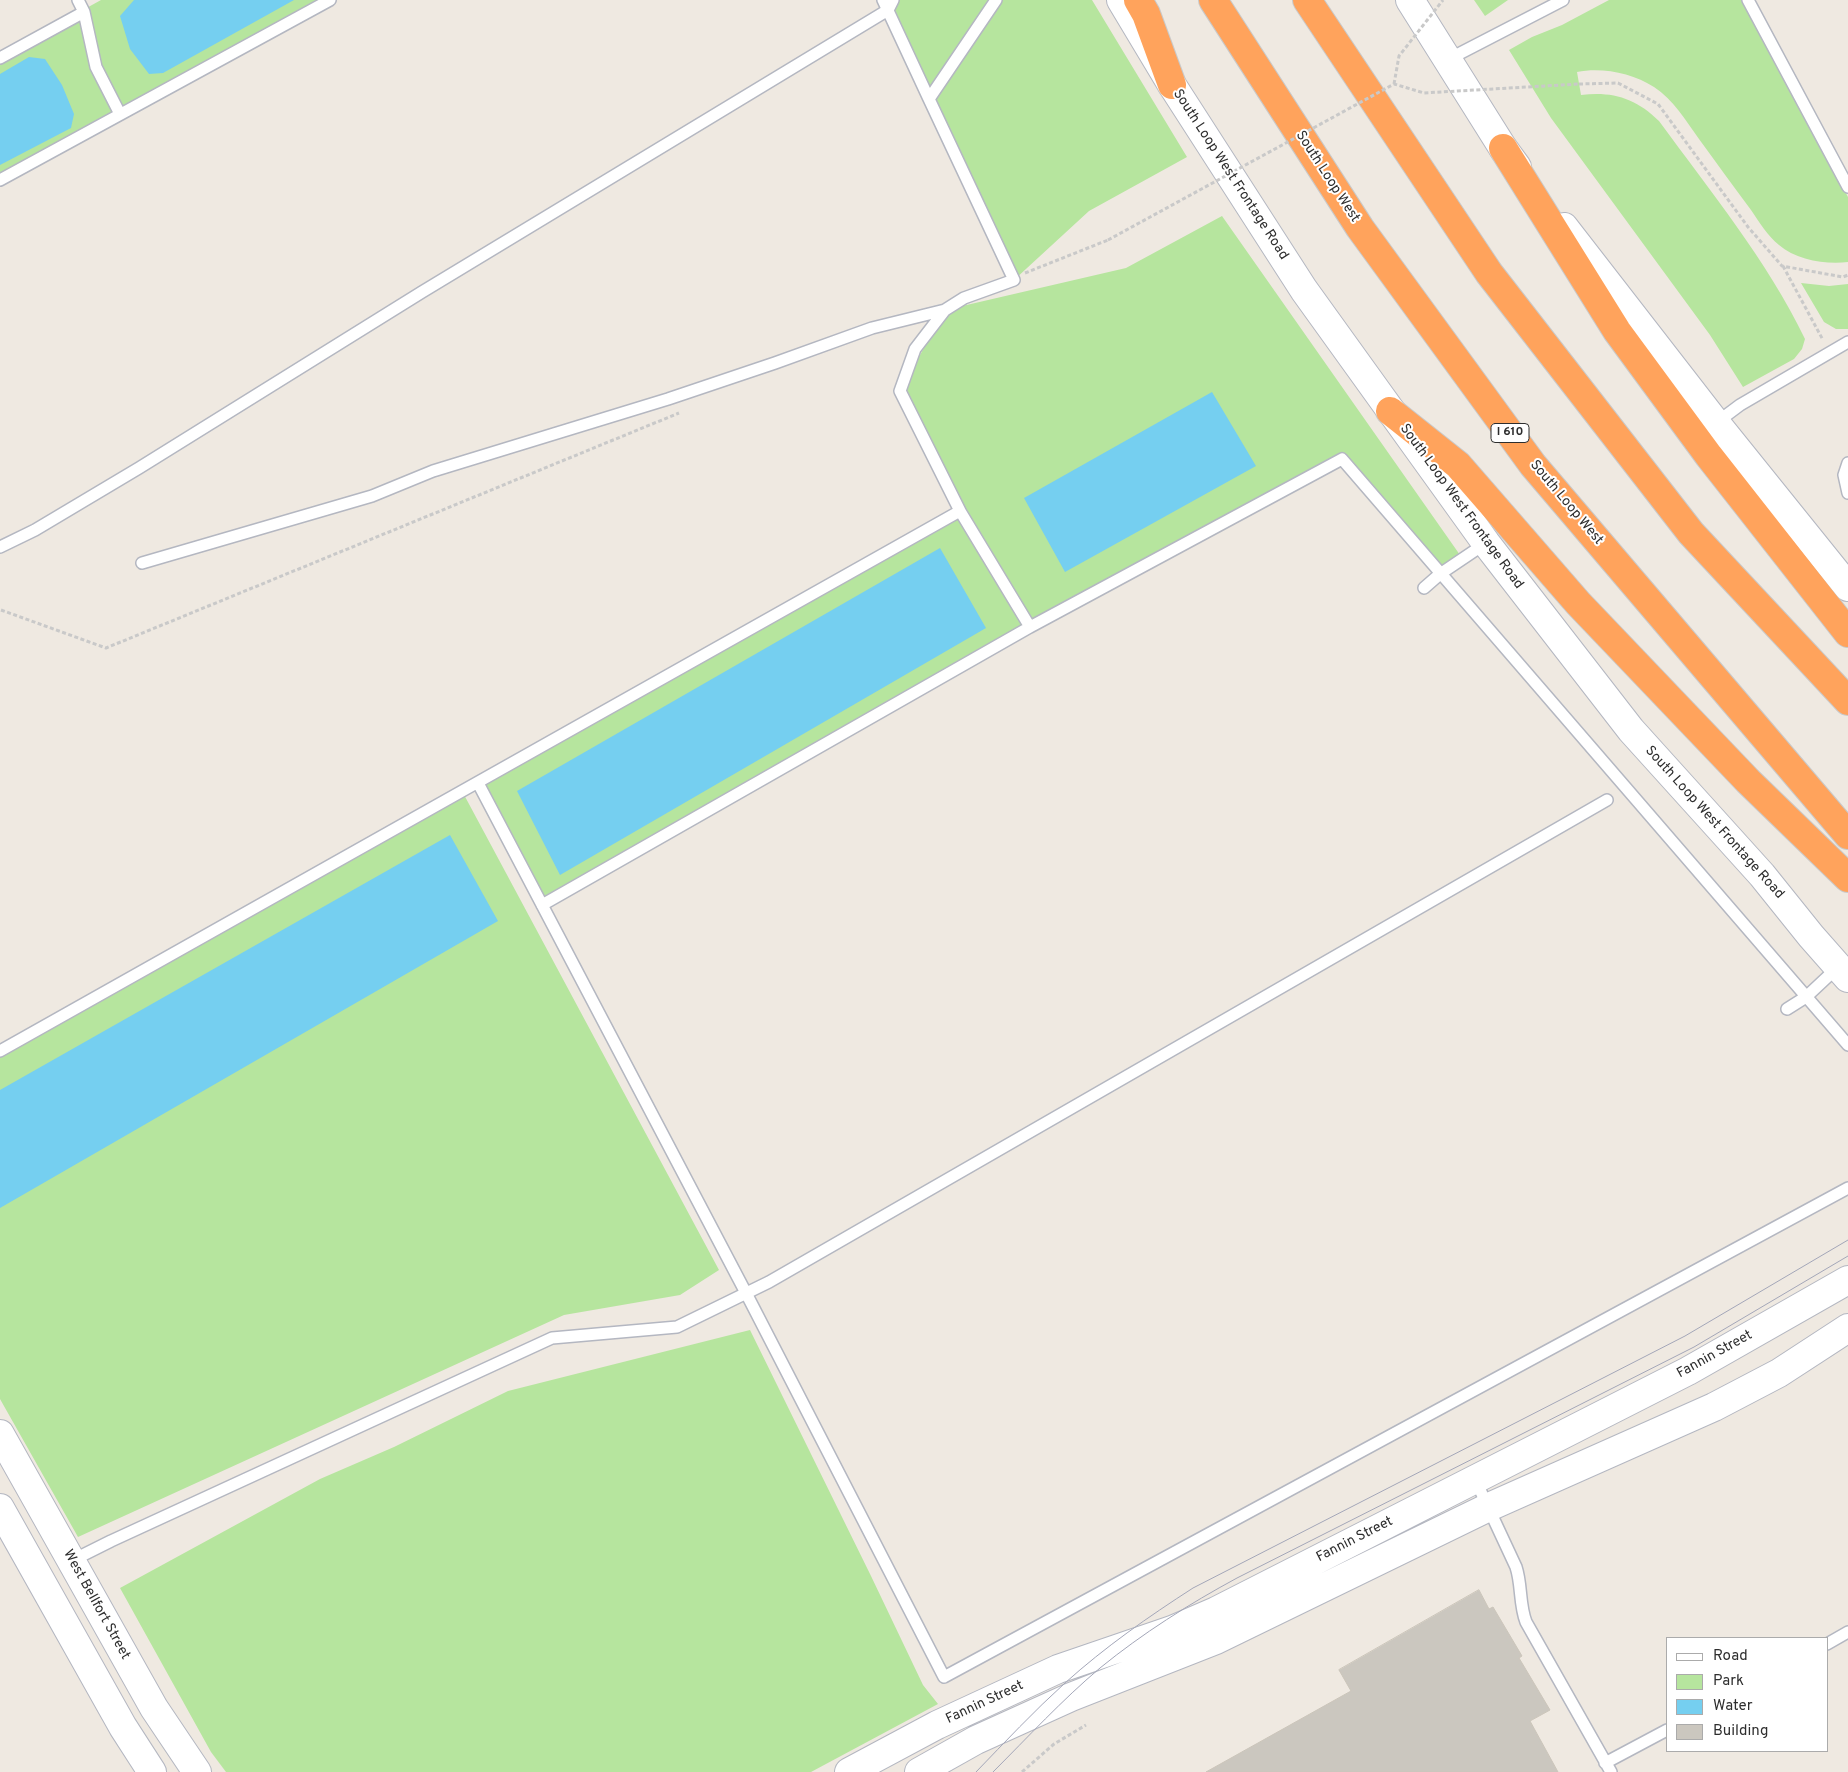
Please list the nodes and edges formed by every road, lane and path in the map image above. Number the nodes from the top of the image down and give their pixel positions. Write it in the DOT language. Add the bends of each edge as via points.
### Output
graph roads {
  1 [pos="78,0"];
  2 [pos="330,0"];
  3 [pos="996,0"];
  4 [pos="1122,0"];
  5 [pos="1138,0"];
  6 [pos="1213,0"];
  7 [pos="1307,0"];
  8 [pos="1410,0"];
  9 [pos="1443,0"];
  10 [pos="1563,0"];
  11 [pos="1748,0"];
  12 [pos="888,3"];
  13 [pos="84,12"];
  14 [pos="0,58"];
  15 [pos="1447,60"];
  16 [pos="1394,84"];
  17 [pos="1172,85"];
  18 [pos="929,99"];
  19 [pos="120,114"];
  20 [pos="1503,148"];
  21 [pos="0,180"];
  22 [pos="1848,187"];
  23 [pos="1782,266"];
  24 [pos="1848,275"];
  25 [pos="1013,278"];
  26 [pos="945,310"];
  27 [pos="1848,342"];
  28 [pos="1830,352"];
  29 [pos="1390,411"];
  30 [pos="683,412"];
  31 [pos="1716,423"];
  32 [pos="1848,463"];
  33 [pos="1848,493"];
  34 [pos="960,511"];
  35 [pos="1486,543"];
  36 [pos="0,547"];
  37 [pos="142,563"];
  38 [pos="1440,574"];
  39 [pos="1848,587"];
  40 [pos="1424,588"];
  41 [pos="1,610"];
  42 [pos="1030,627"];
  43 [pos="1848,632"];
  44 [pos="1848,701"];
  45 [pos="478,783"];
  46 [pos="1607,800"];
  47 [pos="1848,835"];
  48 [pos="1848,878"];
  49 [pos="542,906"];
  50 [pos="1843,973"];
  51 [pos="1806,997"];
  52 [pos="1787,1009"];
  53 [pos="1848,1045"];
  54 [pos="0,1051"];
  55 [pos="1848,1188"];
  56 [pos="1848,1280"];
  57 [pos="746,1293"];
  58 [pos="1848,1328"];
  59 [pos="0,1434"];
  60 [pos="1475,1479"];
  61 [pos="1489,1507"];
  62 [pos="0,1508"];
  63 [pos="72,1561"];
  64 [pos="1848,1632"];
  65 [pos="1828,1643"];
  66 [pos="1086,1725"];
  67 [pos="1666,1731"];
  68 [pos="1608,1768"];
  69 [pos="152,1772"];
  70 [pos="197,1772"];
  71 [pos="849,1772"];
  72 [pos="919,1772"];
  73 [pos="1022,1772"];
  1 -- 13 [label="lane"];
  2 -- 19 [label="lane"];
  3 -- 18 [label="lane"];
  4 -- 17 [label="main road, South Loop West Frontage Road"];
  5 -- 17 [label="highway"];
  6 -- 47 [label="highway, South Loop West / I 610" via="1360,228 1533,465"];
  7 -- 44 [label="highway" via="1488,272 1691,533"];
  8 -- 15 [label="main road"];
  9 -- 16 [label="path, bridge" via="1399,56"];
  10 -- 15 [label="lane"];
  11 -- 22 [label="lane"];
  12 -- 18 [label="lane"];
  12 -- 36 [label="lane" via="94,495"];
  13 -- 14 [label="lane"];
  13 -- 19 [label="lane" via="96,67"];
  15 -- 20 [label="main road"];
  16 -- 23 [label="path, bridge" via="1424,93 1618,83 1658,104 1748,227"];
  16 -- 25 [label="path, bridge" via="1108,240"];
  17 -- 29 [label="main road, South Loop West Frontage Road" via="1304,290"];
  18 -- 25 [label="lane"];
  19 -- 21 [label="lane"];
  20 -- 31 [label="main road"];
  20 -- 43 [label="highway" via="1617,331 1709,456"];
  23 -- 24 [label="path" via="1844,277"];
  23 -- 28 [label="path"];
  25 -- 26 [label="lane" via="964,298"];
  26 -- 34 [label="lane" via="916,349 900,391"];
  26 -- 37 [label="lane" via="872,328 686,394 433,471 372,496"];
  27 -- 28 [label="lane"];
  28 -- 31 [label="lane" via="1740,404"];
  29 -- 35 [label="main road, South Loop West Frontage Road"];
  29 -- 48 [label="highway" via="1458,465 1578,604 1748,781"];
  30 -- 41 [label="path" via="106,648"];
  31 -- 39 [label="main road"];
  32 -- 33 [label="lane" via="1844,474"];
  34 -- 42 [label="lane"];
  34 -- 45 [label="lane"];
  35 -- 38 [label="lane"];
  35 -- 50 [label="main road, South Loop West Frontage Road" via="1631,730 1762,875"];
  38 -- 40 [label="lane"];
  38 -- 42 [label="lane" via="1342,459"];
  38 -- 51 [label="lane"];
  42 -- 49 [label="lane"];
  45 -- 49 [label="lane"];
  45 -- 54 [label="lane"];
  46 -- 57 [label="lane"];
  49 -- 57 [label="lane"];
  50 -- 51 [label="lane"];
  51 -- 52 [label="lane"];
  51 -- 53 [label="lane"];
  55 -- 57 [label="lane" via="944,1677"];
  56 -- 60 [label="main road, Fannin Street" via="1688,1371"];
  57 -- 63 [label="lane" via="677,1327 552,1338"];
  58 -- 61 [label="main road" via="1756,1386"];
  59 -- 63 [label="main road, West Bellfort Street"];
  60 -- 61 [label="lane"];
  60 -- 71 [label="main road, Fannin Street" via="1196,1620 1058,1669 938,1725"];
  61 -- 68 [label="lane" via="1519,1576 1520,1604 1526,1622"];
  61 -- 72 [label="main road" via="1264,1618 1065,1700 976,1740"];
  62 -- 69 [label="main road" via="123,1727"];
  63 -- 70 [label="main road, West Bellfort Street" via="154,1708"];
  64 -- 65 [label="lane"];
  66 -- 73 [label="path" via="1054,1744"];
  67 -- 68 [label="lane"];
}
